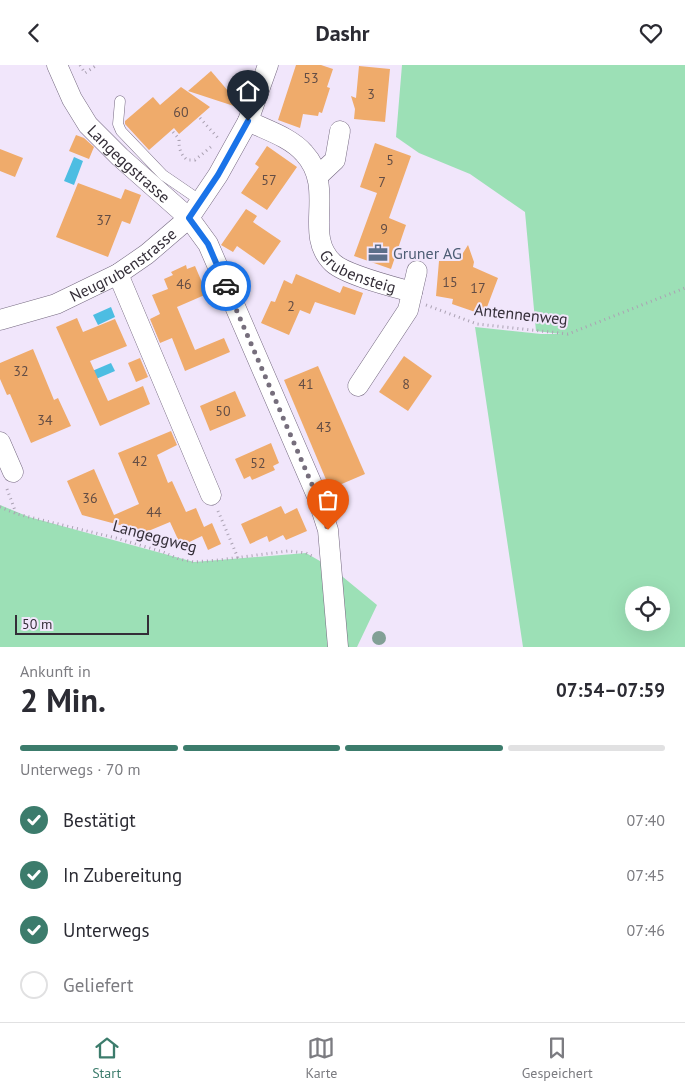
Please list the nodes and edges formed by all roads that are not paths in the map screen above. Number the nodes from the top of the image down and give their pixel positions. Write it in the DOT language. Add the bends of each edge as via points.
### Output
graph roads {
  1 [pos="57,65"];
  2 [pos="268,65"];
  3 [pos="120,101"];
  4 [pos="248,121"];
  5 [pos="340,131"];
  6 [pos="318,176"];
  7 [pos="201,201"];
  8 [pos="189,218"];
  9 [pos="417,271"];
  10 [pos="118,274"];
  11 [pos="411,296"];
  12 [pos="0,320"];
  13 [pos="358,386"];
  14 [pos="0,442"];
  15 [pos="13,472"];
  16 [pos="211,495"];
  17 [pos="338,647"];
  1 -- 8 [label="street, Langeggstrasse" via="88,125"];
  2 -- 4 [label="street, Neugrubenstrasse"];
  3 -- 7 [label="lane" via="118,124 121,131 163,175"];
  4 -- 6 [label="street, Grubensteig" via="303,151"];
  4 -- 7 [label="street, Neugrubenstrasse"];
  5 -- 6 [label="street" via="335,160"];
  6 -- 11 [label="street, Grubensteig" via="321,248 327,257 334,265"];
  7 -- 8 [label="street, Neugrubenstrasse"];
  8 -- 10 [label="street, Neugrubenstrasse"];
  8 -- 17 [label="street, Langeggstrasse" via="208,244 317,496 328,530"];
  9 -- 11 [label="street, Grubensteig"];
  10 -- 12 [label="street, Neugrubenstrasse" via="56,304"];
  10 -- 16 [label="street"];
  11 -- 13 [label="street, Grubensteig" via="408,310"];
  14 -- 15 [label="street"];
}
